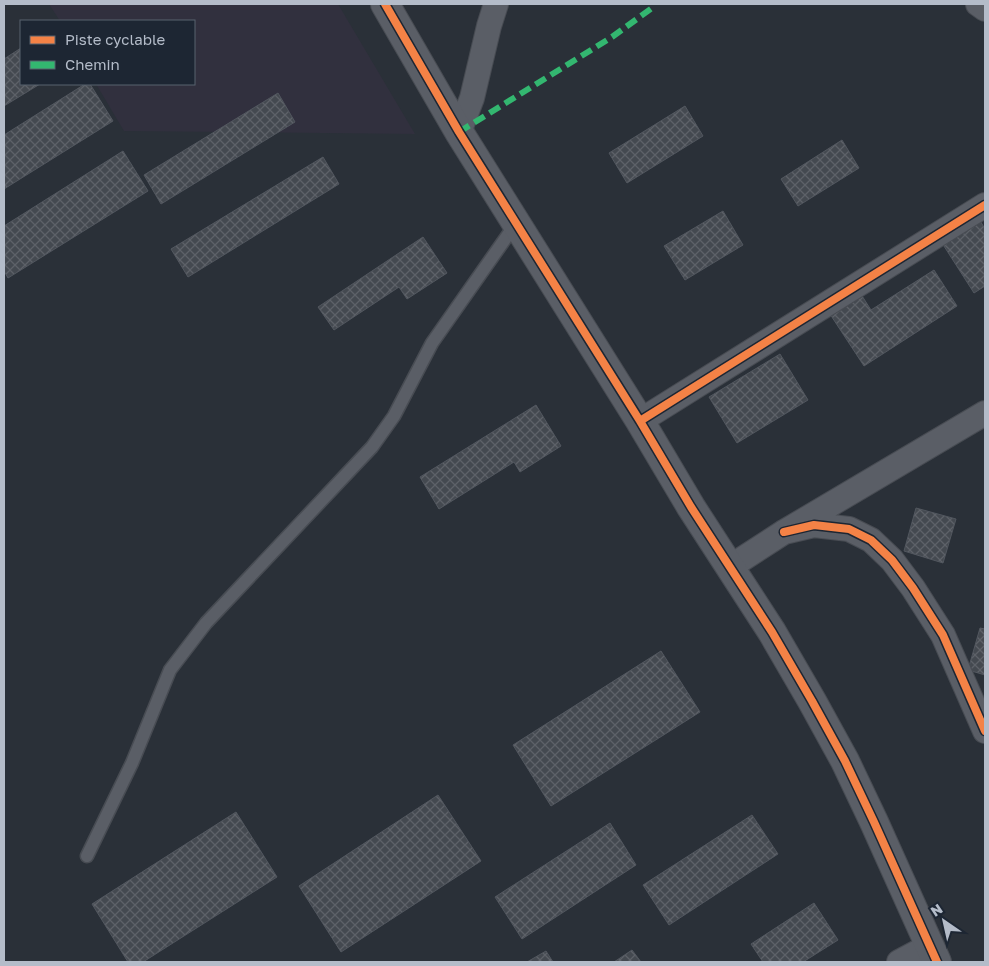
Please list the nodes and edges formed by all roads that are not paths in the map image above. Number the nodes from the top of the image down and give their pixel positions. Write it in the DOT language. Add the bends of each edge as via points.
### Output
graph roads {
  1 [pos="385,4"];
  2 [pos="496,4"];
  3 [pos="978,4"];
  4 [pos="985,10"];
  5 [pos="460,132"];
  6 [pos="985,205"];
  7 [pos="516,222"];
  8 [pos="985,413"];
  9 [pos="640,421"];
  10 [pos="784,532"];
  11 [pos="730,567"];
  12 [pos="985,731"];
  13 [pos="87,856"];
  14 [pos="933,954"];
  15 [pos="898,962"];
  1 -- 5 [label="street"];
  2 -- 5 [label="street"];
  3 -- 4 [label="street"];
  5 -- 7 [label="street"];
  6 -- 9 [label="street"];
  7 -- 9 [label="street"];
  7 -- 13 [label="lane" via="432,344 394,416 372,447 206,623 170,670 132,763"];
  8 -- 10 [label="street"];
  9 -- 11 [label="street"];
  10 -- 11 [label="street"];
  10 -- 12 [label="street" via="814,524 849,529 871,540 892,560 943,635"];
  11 -- 14 [label="street" via="772,632 845,761"];
  14 -- 15 [label="street"];
}
